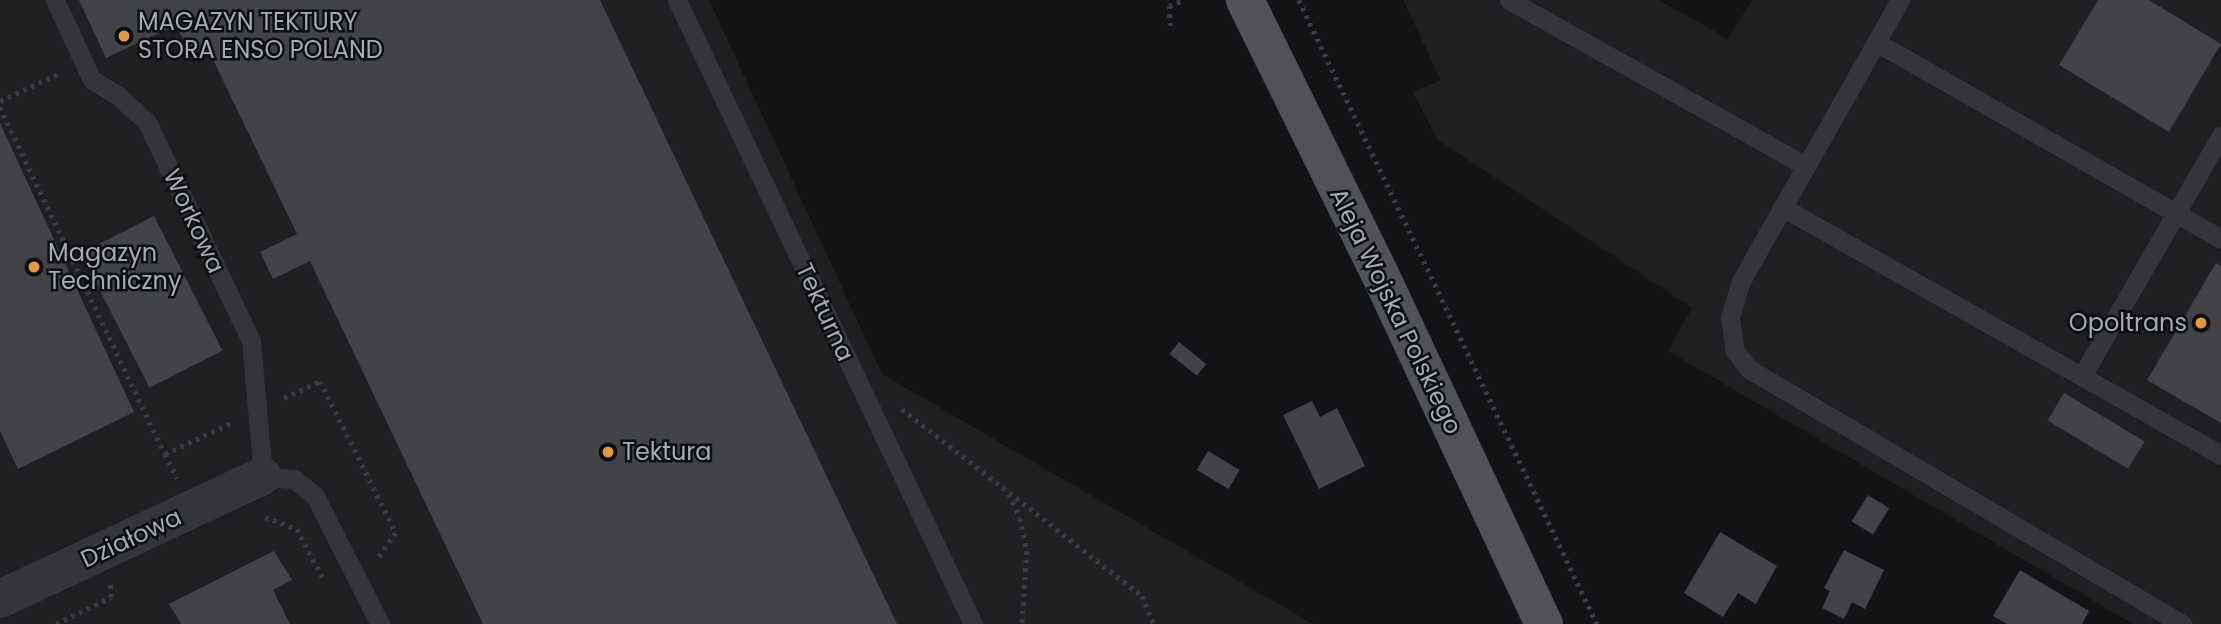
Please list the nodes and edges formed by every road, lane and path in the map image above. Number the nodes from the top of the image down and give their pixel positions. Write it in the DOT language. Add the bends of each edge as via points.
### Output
graph roads {
  1 [pos="55,0"];
  2 [pos="677,0"];
  3 [pos="1184,0"];
  4 [pos="1245,0"];
  5 [pos="1299,0"];
  6 [pos="1509,0"];
  7 [pos="1900,0"];
  8 [pos="1170,26"];
  9 [pos="1876,42"];
  10 [pos="84,62"];
  11 [pos="0,101"];
  12 [pos="0,107"];
  13 [pos="2221,135"];
  14 [pos="1806,166"];
  15 [pos="1782,207"];
  16 [pos="2176,213"];
  17 [pos="2221,239"];
  18 [pos="2082,376"];
  19 [pos="894,402"];
  20 [pos="257,410"];
  21 [pos="165,454"];
  22 [pos="2221,455"];
  23 [pos="263,476"];
  24 [pos="1007,490"];
  25 [pos="191,509"];
  26 [pos="263,516"];
  27 [pos="356,576"];
  28 [pos="0,599"];
  29 [pos="380,624"];
  30 [pos="974,624"];
  31 [pos="1021,624"];
  32 [pos="1154,624"];
  33 [pos="1544,624"];
  34 [pos="1597,624"];
  35 [pos="2182,624"];
  1 -- 10 [label="lane, Workowa"];
  2 -- 30 [label="lane, Tekturna"];
  3 -- 8 [label="path" via="1169,6"];
  4 -- 33 [label="main road, Aleja Wojska Polskiego"];
  5 -- 34 [label="path"];
  6 -- 14 [label="lane"];
  7 -- 9 [label="lane"];
  9 -- 14 [label="lane"];
  9 -- 16 [label="lane"];
  10 -- 11 [label="path"];
  10 -- 20 [label="lane, Workowa" via="92,80 117,94 147,122 251,341"];
  12 -- 21 [label="path"];
  13 -- 16 [label="lane"];
  14 -- 15 [label="lane"];
  15 -- 18 [label="lane"];
  15 -- 35 [label="lane" via="1741,281 1730,317 1735,351 1749,369"];
  16 -- 17 [label="lane"];
  16 -- 18 [label="lane"];
  18 -- 22 [label="lane"];
  19 -- 24 [label="path"];
  20 -- 21 [label="path"];
  20 -- 23 [label="lane, Workowa"];
  20 -- 27 [label="path" via="320,381 396,533 373,567"];
  21 -- 25 [label="path"];
  23 -- 25 [label="street, Działowa"];
  23 -- 27 [label="lane" via="294,479 315,496"];
  24 -- 31 [label="path" via="1020,518 1027,551"];
  24 -- 32 [label="path" via="1142,596"];
  25 -- 28 [label="street, Działowa"];
  26 -- 27 [label="path" via="297,529 329,589"];
  27 -- 29 [label="lane"];
}
